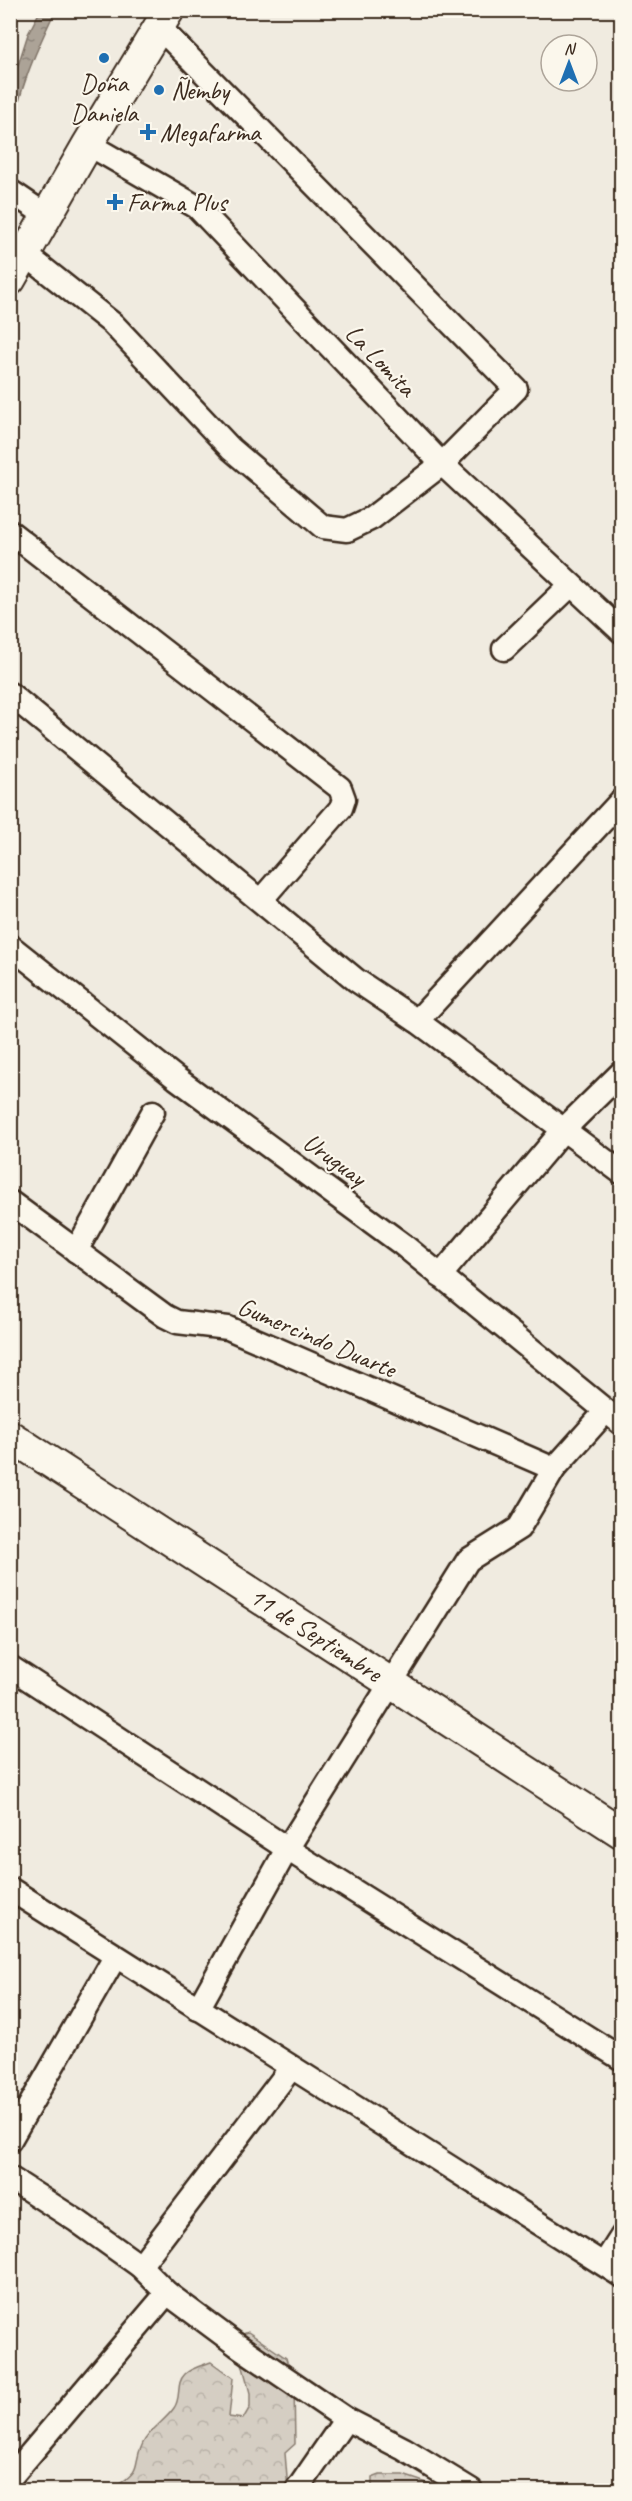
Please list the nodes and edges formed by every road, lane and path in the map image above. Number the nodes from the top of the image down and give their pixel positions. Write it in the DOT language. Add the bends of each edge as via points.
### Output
graph roads {
  1 [pos="164,19"];
  2 [pos="88,144"];
  3 [pos="14,194"];
  4 [pos="47,216"];
  5 [pos="25,254"];
  6 [pos="10,280"];
  7 [pos="442,464"];
  8 [pos="10,532"];
  9 [pos="571,585"];
  10 [pos="621,632"];
  11 [pos="504,648"];
  12 [pos="10,694"];
  13 [pos="621,800"];
  14 [pos="261,900"];
  15 [pos="10,946"];
  16 [pos="417,1021"];
  17 [pos="621,1072"];
  18 [pos="153,1112"];
  19 [pos="564,1129"];
  20 [pos="621,1173"];
  21 [pos="10,1202"];
  22 [pos="76,1251"];
  23 [pos="440,1276"];
  24 [pos="614,1418"];
  25 [pos="10,1437"];
  26 [pos="554,1469"];
  27 [pos="10,1667"];
  28 [pos="391,1683"];
  29 [pos="621,1833"];
  30 [pos="287,1850"];
  31 [pos="10,1889"];
  32 [pos="115,1957"];
  33 [pos="198,2009"];
  34 [pos="621,2059"];
  35 [pos="291,2068"];
  36 [pos="10,2140"];
  37 [pos="10,2178"];
  38 [pos="621,2236"];
  39 [pos="140,2266"];
  40 [pos="613,2270"];
  41 [pos="167,2293"];
  42 [pos="346,2419"];
  43 [pos="10,2478"];
  44 [pos="297,2490"];
  45 [pos="471,2490"];
  1 -- 2 [label="main road"];
  1 -- 7 [label="street" via="516,389"];
  2 -- 4 [label="main road"];
  2 -- 7 [label="street, La Lomita" via="197,207"];
  3 -- 4 [label="street"];
  4 -- 5 [label="main road"];
  5 -- 6 [label="main road"];
  5 -- 7 [label="street" via="113,324 231,449 323,527 347,530 372,518"];
  7 -- 9 [label="street, La Lomita"];
  8 -- 14 [label="street" via="340,788 344,799 341,808"];
  9 -- 10 [label="street, La Lomita"];
  9 -- 11 [label="street"];
  12 -- 14 [label="street"];
  13 -- 16 [label="street"];
  14 -- 16 [label="street" via="357,980"];
  15 -- 23 [label="street, Uruguay" via="176,1078"];
  16 -- 19 [label="street"];
  17 -- 19 [label="street"];
  18 -- 22 [label="street"];
  19 -- 20 [label="street"];
  19 -- 23 [label="street"];
  21 -- 22 [label="street, Gumercindo Duarte"];
  22 -- 26 [label="street, Gumercindo Duarte" via="177,1322 228,1328"];
  23 -- 24 [label="street, Uruguay"];
  24 -- 26 [label="street"];
  25 -- 28 [label="main road, 11 de Septiembre"];
  26 -- 28 [label="street" via="519,1528 468,1560"];
  27 -- 30 [label="street"];
  28 -- 29 [label="main road, 11 de Septiembre"];
  28 -- 30 [label="street"];
  30 -- 33 [label="street"];
  30 -- 34 [label="street"];
  31 -- 32 [label="street"];
  32 -- 33 [label="street"];
  32 -- 36 [label="street"];
  33 -- 35 [label="street"];
  35 -- 39 [label="street"];
  35 -- 40 [label="street"];
  37 -- 39 [label="street"];
  38 -- 40 [label="street"];
  39 -- 41 [label="street"];
  41 -- 42 [label="street"];
  41 -- 43 [label="street"];
  42 -- 44 [label="street"];
  42 -- 45 [label="street"];
}
